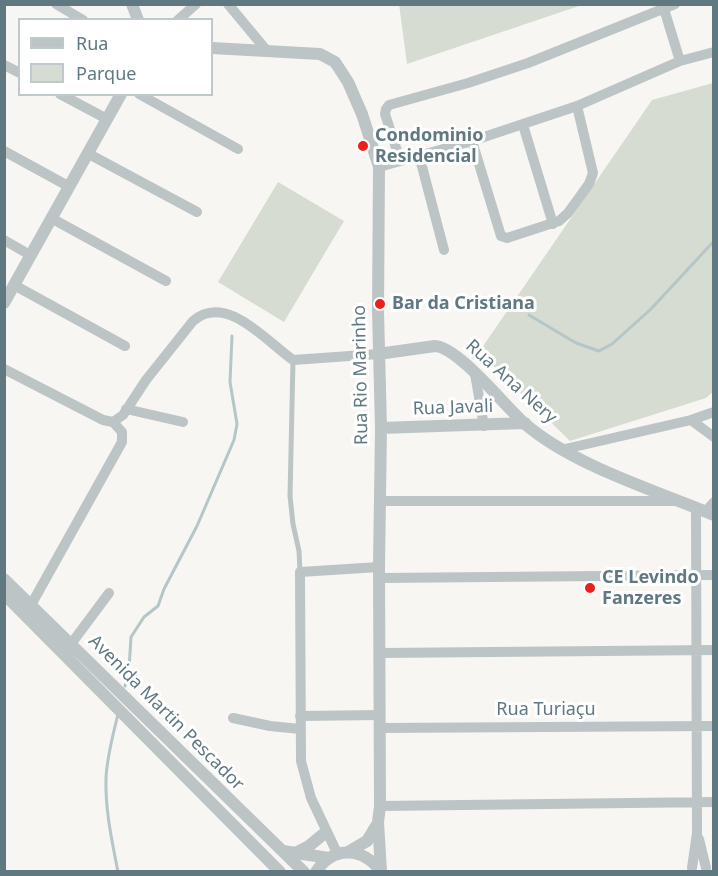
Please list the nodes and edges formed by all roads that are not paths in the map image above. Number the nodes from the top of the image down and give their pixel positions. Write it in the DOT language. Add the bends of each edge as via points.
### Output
graph roads {
  1 [pos="56,4"];
  2 [pos="196,4"];
  3 [pos="228,4"];
  4 [pos="669,7"];
  5 [pos="79,18"];
  6 [pos="180,18"];
  7 [pos="213,48"];
  8 [pos="267,51"];
  9 [pos="714,52"];
  10 [pos="680,61"];
  11 [pos="4,65"];
  12 [pos="18,72"];
  13 [pos="64,96"];
  14 [pos="120,96"];
  15 [pos="142,96"];
  16 [pos="577,106"];
  17 [pos="107,119"];
  18 [pos="523,125"];
  19 [pos="472,141"];
  20 [pos="238,149"];
  21 [pos="4,151"];
  22 [pos="87,153"];
  23 [pos="418,155"];
  24 [pos="400,160"];
  25 [pos="379,167"];
  26 [pos="68,186"];
  27 [pos="197,212"];
  28 [pos="51,218"];
  29 [pos="553,224"];
  30 [pos="4,240"];
  31 [pos="444,250"];
  32 [pos="30,255"];
  33 [pos="166,280"];
  34 [pos="14,285"];
  35 [pos="4,303"];
  36 [pos="124,346"];
  37 [pos="378,354"];
  38 [pos="293,360"];
  39 [pos="4,369"];
  40 [pos="475,375"];
  41 [pos="126,409"];
  42 [pos="714,412"];
  43 [pos="686,421"];
  44 [pos="183,422"];
  45 [pos="113,423"];
  46 [pos="525,423"];
  47 [pos="484,426"];
  48 [pos="381,428"];
  49 [pos="714,438"];
  50 [pos="565,449"];
  51 [pos="381,501"];
  52 [pos="679,501"];
  53 [pos="707,509"];
  54 [pos="300,572"];
  55 [pos="380,573"];
  56 [pos="714,575"];
  57 [pos="697,576"];
  58 [pos="4,579"];
  59 [pos="109,593"];
  60 [pos="4,594"];
  61 [pos="31,605"];
  62 [pos="71,644"];
  63 [pos="697,650"];
  64 [pos="714,650"];
  65 [pos="381,653"];
  66 [pos="300,716"];
  67 [pos="233,718"];
  68 [pos="379,721"];
  69 [pos="696,726"];
  70 [pos="714,726"];
  71 [pos="300,729"];
  72 [pos="696,802"];
  73 [pos="714,802"];
  74 [pos="380,806"];
  75 [pos="378,822"];
  76 [pos="326,832"];
  77 [pos="697,833"];
  78 [pos="281,851"];
  79 [pos="293,854"];
  80 [pos="338,855"];
  81 [pos="689,870"];
  82 [pos="708,870"];
  83 [pos="381,871"];
  84 [pos="280,872"];
  85 [pos="304,872"];
  86 [pos="316,872"];
  1 -- 5 [label="street"];
  2 -- 6 [label="street"];
  3 -- 8 [label="street"];
  4 -- 10 [label="street"];
  4 -- 24 [label="street" via="510,70 389,105 386,114"];
  7 -- 8 [label="street, Rua Rio Marinho"];
  8 -- 25 [label="street, Rua Rio Marinho" via="320,54 335,62 354,95"];
  9 -- 10 [label="street"];
  10 -- 16 [label="street"];
  11 -- 12 [label="street"];
  13 -- 17 [label="street"];
  14 -- 17 [label="street"];
  15 -- 20 [label="street"];
  16 -- 18 [label="street"];
  16 -- 29 [label="street" via="592,178 568,213"];
  17 -- 22 [label="street"];
  18 -- 19 [label="street"];
  18 -- 29 [label="street"];
  19 -- 23 [label="street"];
  19 -- 29 [label="street" via="501,236 507,238"];
  21 -- 26 [label="street"];
  22 -- 26 [label="street"];
  22 -- 27 [label="street"];
  23 -- 24 [label="street"];
  23 -- 31 [label="street"];
  24 -- 25 [label="street"];
  25 -- 37 [label="street, Rua Rio Marinho"];
  26 -- 28 [label="street"];
  28 -- 32 [label="street"];
  28 -- 33 [label="street"];
  30 -- 32 [label="street"];
  32 -- 34 [label="street"];
  34 -- 35 [label="street"];
  34 -- 36 [label="street"];
  37 -- 38 [label="street"];
  37 -- 40 [label="street, Rua Ana Nery" via="439,346"];
  37 -- 48 [label="street, Rua Rio Marinho"];
  38 -- 41 [label="street" via="231,315 203,314 193,321"];
  38 -- 54 [label="lane" via="290,496"];
  39 -- 45 [label="street"];
  40 -- 46 [label="street, Rua Ana Nery"];
  40 -- 47 [label="street"];
  41 -- 44 [label="street"];
  41 -- 45 [label="street"];
  42 -- 43 [label="street"];
  43 -- 49 [label="street"];
  43 -- 50 [label="street"];
  45 -- 61 [label="street" via="122,432 123,442"];
  46 -- 47 [label="street, Rua Javali"];
  46 -- 50 [label="street, Rua Ana Nery"];
  47 -- 48 [label="street, Rua Javali"];
  48 -- 51 [label="street, Rua Rio Marinho"];
  50 -- 52 [label="street, Rua Ana Nery" via="594,466"];
  51 -- 52 [label="street"];
  51 -- 55 [label="street, Rua Rio Marinho"];
  52 -- 53 [label="street, Rua Ana Nery"];
  53 -- 57 [label="street"];
  54 -- 55 [label="street"];
  54 -- 66 [label="street"];
  55 -- 57 [label="street"];
  55 -- 65 [label="street, Rua Rio Marinho"];
  56 -- 57 [label="street"];
  57 -- 63 [label="street"];
  58 -- 61 [label="street, Avenida Martin Pescador"];
  59 -- 62 [label="street"];
  60 -- 84 [label="street, Avenida Martin Pescador"];
  61 -- 62 [label="street, Avenida Martin Pescador"];
  62 -- 78 [label="street, Avenida Martin Pescador"];
  63 -- 64 [label="street"];
  63 -- 65 [label="street"];
  63 -- 69 [label="street"];
  65 -- 68 [label="street, Rua Rio Marinho"];
  66 -- 68 [label="street, Rua Turiaçu"];
  66 -- 71 [label="street"];
  67 -- 71 [label="street"];
  68 -- 69 [label="street, Rua Turiaçu"];
  68 -- 74 [label="street, Rua Rio Marinho"];
  69 -- 70 [label="street, Rua Turiaçu"];
  69 -- 72 [label="street"];
  71 -- 76 [label="street" via="304,776"];
  72 -- 73 [label="street"];
  72 -- 74 [label="street"];
  72 -- 77 [label="street"];
  74 -- 75 [label="street, Rua Rio Marinho"];
  75 -- 80 [label="street" via="367,841"];
  75 -- 83 [label="street, Rua Rio Marinho"];
  76 -- 79 [label="street"];
  76 -- 80 [label="street"];
  77 -- 81 [label="street"];
  77 -- 82 [label="street"];
  78 -- 79 [label="street"];
  78 -- 85 [label="street, Avenida Martin Pescador"];
  79 -- 80 [label="street"];
  80 -- 83 [label="street" via="361,854"];
  80 -- 86 [label="street"];
  81 -- 82 [label="street"];
}
